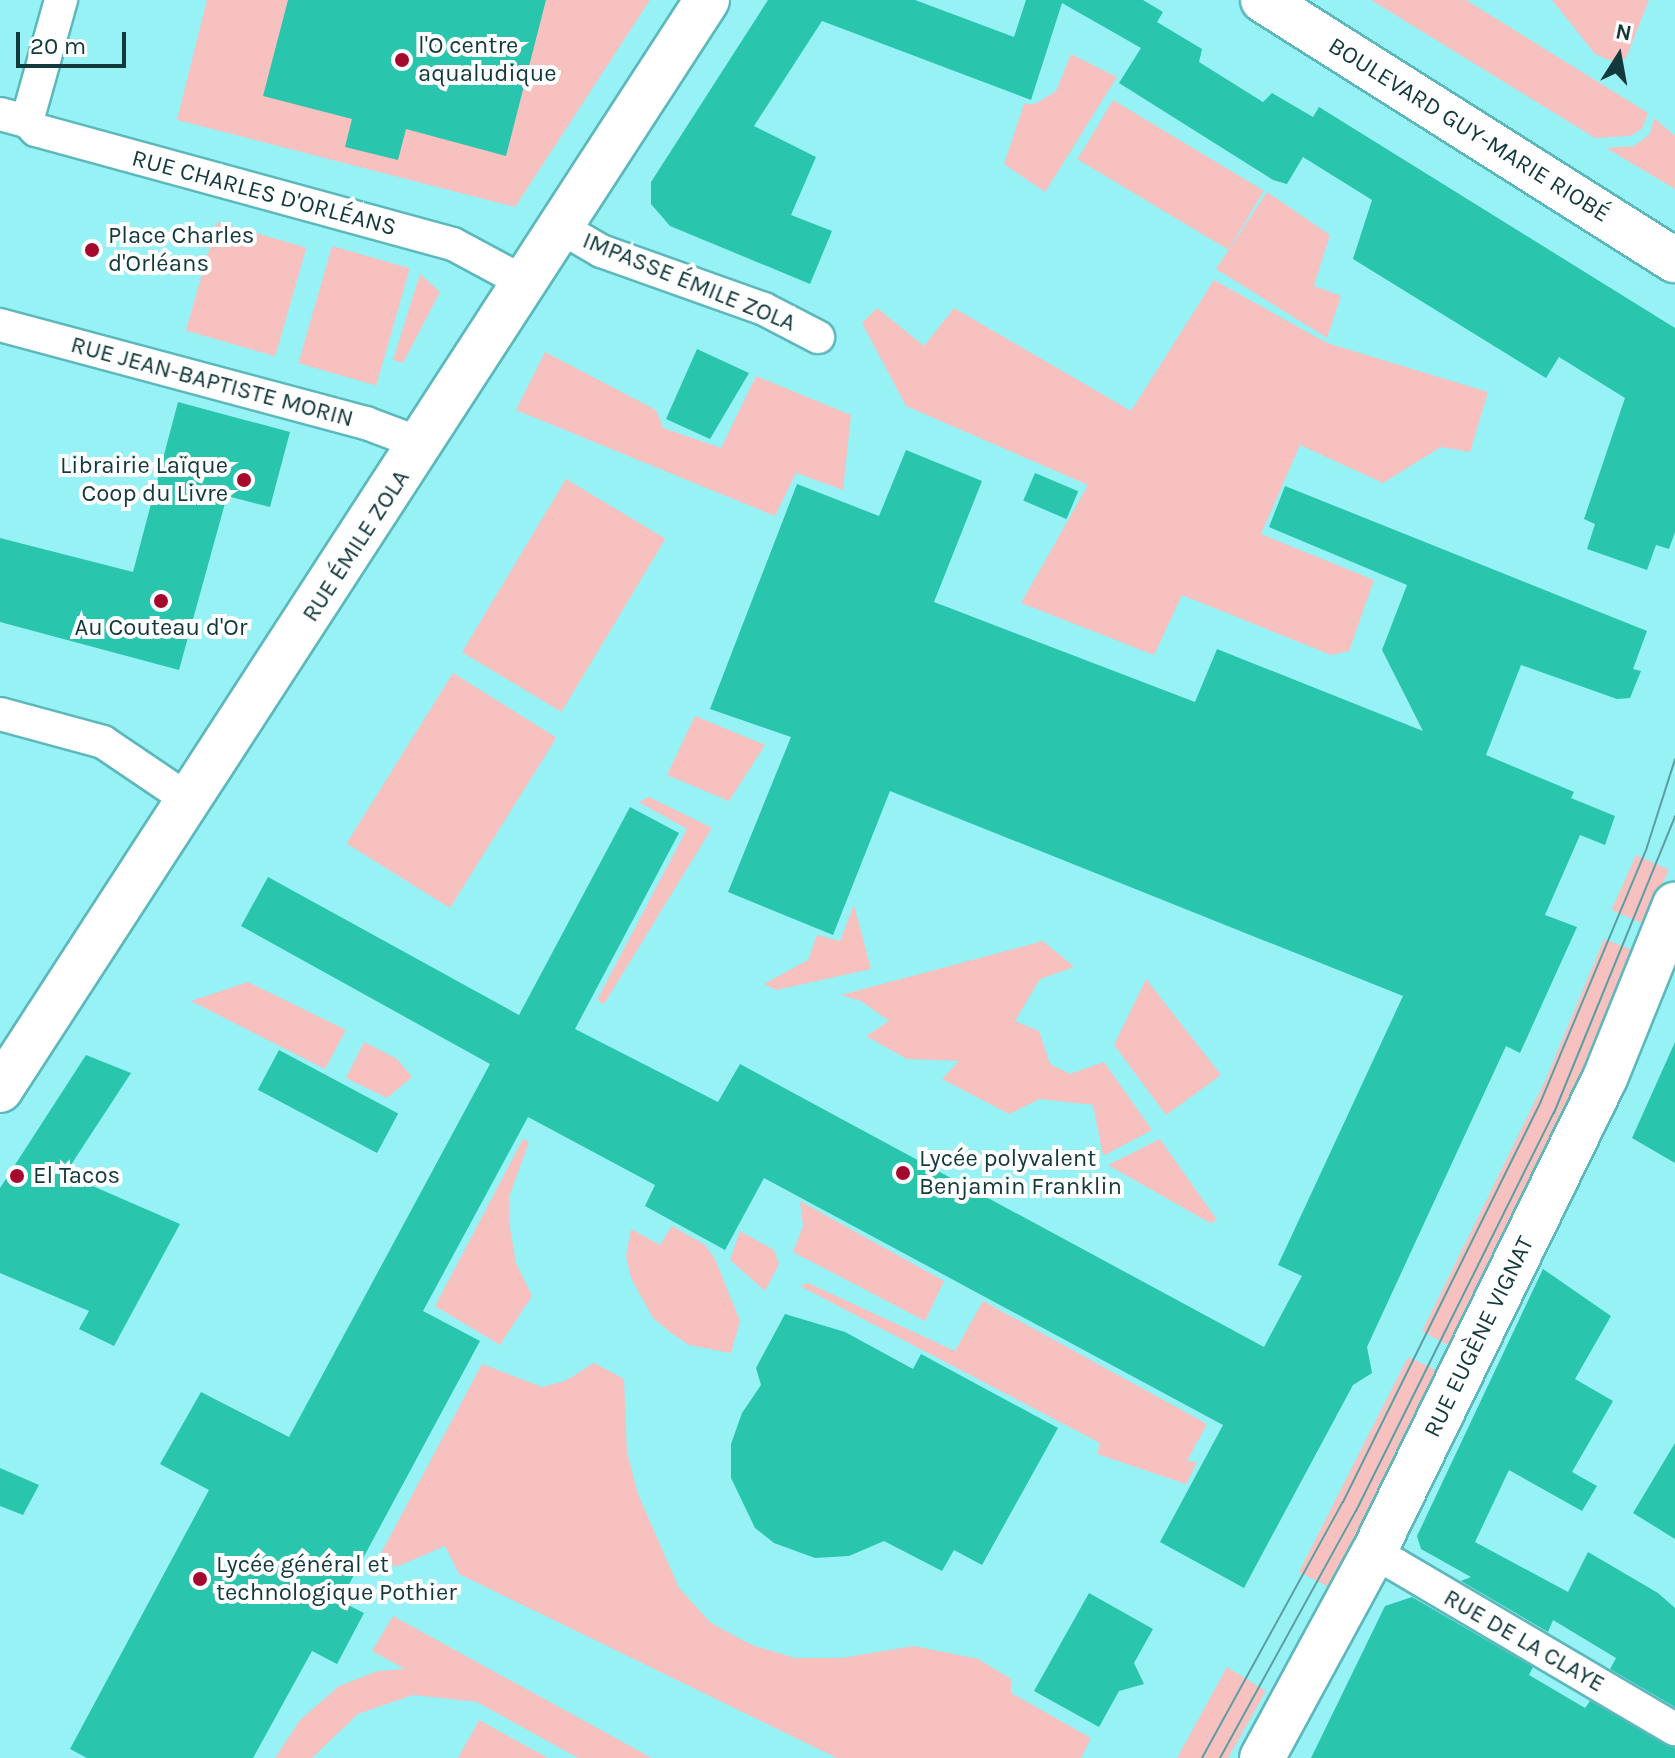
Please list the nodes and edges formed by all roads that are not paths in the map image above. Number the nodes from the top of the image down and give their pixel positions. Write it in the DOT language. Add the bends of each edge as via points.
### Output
graph roads {
  1 [pos="61,0"];
  2 [pos="707,0"];
  3 [pos="1263,0"];
  4 [pos="13,117"];
  5 [pos="560,227"];
  6 [pos="1675,260"];
  7 [pos="524,282"];
  8 [pos="0,325"];
  9 [pos="818,337"];
  10 [pos="422,444"];
  11 [pos="0,714"];
  12 [pos="189,800"];
  13 [pos="1675,905"];
  14 [pos="0,1090"];
  15 [pos="1374,1552"];
  16 [pos="1675,1729"];
  17 [pos="1262,1758"];
  1 -- 4 [label="street"];
  2 -- 5 [label="street, RUE ÉMILE ZOLA"];
  3 -- 6 [label="street, BOULEVARD GUY-MARIE RIOBÉ"];
  4 -- 7 [label="street, RUE CHARLES D'ORLÉANS" via="36,130 453,244"];
  5 -- 7 [label="street, RUE ÉMILE ZOLA"];
  5 -- 9 [label="street, IMPASSE ÉMILE ZOLA" via="601,251 764,309"];
  7 -- 10 [label="street, RUE ÉMILE ZOLA"];
  8 -- 10 [label="street, RUE JEAN-BAPTISTE MORIN" via="366,423"];
  10 -- 12 [label="street, RUE ÉMILE ZOLA"];
  11 -- 12 [label="street" via="103,742"];
  12 -- 14 [label="street, RUE ÉMILE ZOLA"];
  13 -- 15 [label="street, RUE EUGÈNE VIGNAT" via="1605,1078"];
  15 -- 16 [label="street, RUE DE LA CLAYE"];
  15 -- 17 [label="street, RUE EUGÈNE VIGNAT"];
}
